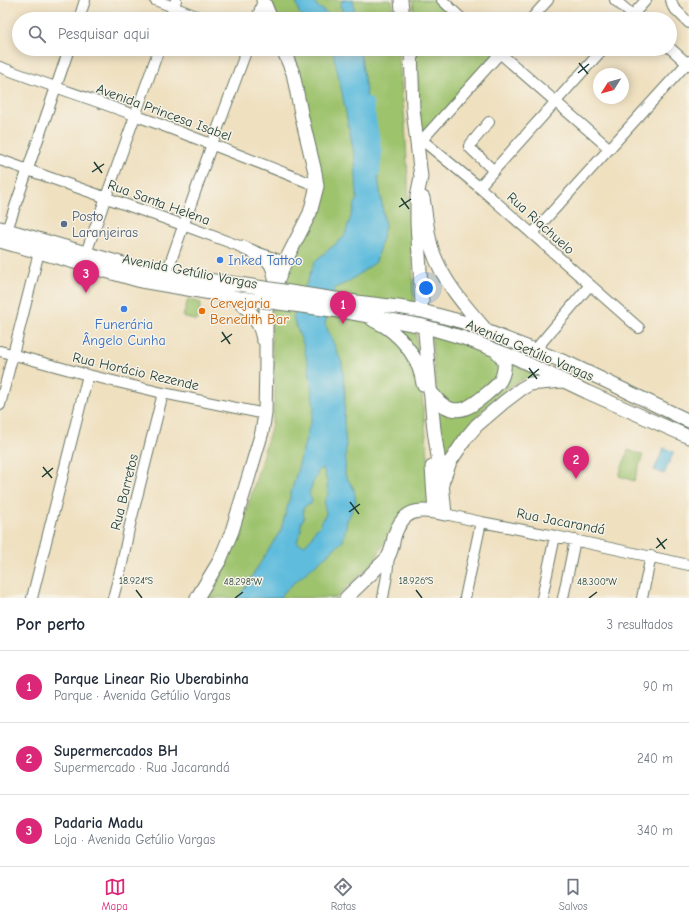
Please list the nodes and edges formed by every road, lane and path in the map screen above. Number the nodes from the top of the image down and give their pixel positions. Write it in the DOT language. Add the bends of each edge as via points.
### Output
graph roads {
  1 [pos="86,0"];
  2 [pos="155,0"];
  3 [pos="263,0"];
  4 [pos="401,0"];
  5 [pos="409,0"];
  6 [pos="442,0"];
  7 [pos="548,0"];
  8 [pos="615,0"];
  9 [pos="646,0"];
  10 [pos="671,0"];
  11 [pos="175,4"];
  12 [pos="82,12"];
  13 [pos="190,12"];
  14 [pos="259,12"];
  15 [pos="268,12"];
  16 [pos="402,12"];
  17 [pos="410,12"];
  18 [pos="455,12"];
  19 [pos="537,12"];
  20 [pos="627,12"];
  21 [pos="637,12"];
  22 [pos="689,23"];
  23 [pos="677,54"];
  24 [pos="66,56"];
  25 [pos="157,56"];
  26 [pos="244,56"];
  27 [pos="286,56"];
  28 [pos="407,56"];
  29 [pos="411,56"];
  30 [pos="496,56"];
  31 [pos="505,56"];
  32 [pos="597,56"];
  33 [pos="688,63"];
  34 [pos="0,67"];
  35 [pos="55,88"];
  36 [pos="556,102"];
  37 [pos="413,109"];
  38 [pos="136,115"];
  39 [pos="489,122"];
  40 [pos="419,141"];
  41 [pos="212,144"];
  42 [pos="610,149"];
  43 [pos="0,160"];
  44 [pos="27,170"];
  45 [pos="494,171"];
  46 [pos="420,177"];
  47 [pos="317,186"];
  48 [pos="479,187"];
  49 [pos="106,197"];
  50 [pos="183,225"];
  51 [pos="2,233"];
  52 [pos="532,234"];
  53 [pos="242,247"];
  54 [pos="39,252"];
  55 [pos="86,253"];
  56 [pos="286,262"];
  57 [pos="166,275"];
  58 [pos="143,276"];
  59 [pos="276,285"];
  60 [pos="590,286"];
  61 [pos="237,298"];
  62 [pos="422,302"];
  63 [pos="347,307"];
  64 [pos="363,314"];
  65 [pos="640,328"];
  66 [pos="486,330"];
  67 [pos="425,333"];
  68 [pos="494,349"];
  69 [pos="535,350"];
  70 [pos="0,351"];
  71 [pos="12,354"];
  72 [pos="266,358"];
  73 [pos="88,375"];
  74 [pos="565,381"];
  75 [pos="430,391"];
  76 [pos="163,393"];
  77 [pos="0,405"];
  78 [pos="266,414"];
  79 [pos="689,421"];
  80 [pos="689,437"];
  81 [pos="442,483"];
  82 [pos="435,512"];
  83 [pos="482,522"];
  84 [pos="555,536"];
  85 [pos="575,540"];
  86 [pos="389,556"];
  87 [pos="651,556"];
  88 [pos="689,565"];
  89 [pos="32,598"];
  90 [pos="113,598"];
  91 [pos="198,598"];
  92 [pos="346,598"];
  93 [pos="383,598"];
  94 [pos="465,598"];
  95 [pos="542,598"];
  96 [pos="563,598"];
  97 [pos="642,598"];
  1 -- 12 [label="street"];
  2 -- 11 [label="street"];
  3 -- 14 [label="street"];
  3 -- 15 [label="main road"];
  4 -- 16 [label="main road"];
  5 -- 17 [label="main road"];
  6 -- 18 [label="street"];
  7 -- 19 [label="street"];
  8 -- 20 [label="street"];
  9 -- 21 [label="street"];
  10 -- 22 [label="street" via="673,7"];
  11 -- 13 [label="street"];
  23 -- 33 [label="street"];
  24 -- 35 [label="street"];
  25 -- 38 [label="street"];
  26 -- 41 [label="street"];
  27 -- 47 [label="main road" via="293,73"];
  28 -- 37 [label="main road"];
  29 -- 37 [label="main road"];
  30 -- 40 [label="street"];
  31 -- 36 [label="street"];
  32 -- 36 [label="street"];
  33 -- 42 [label="street"];
  34 -- 35 [label="street, Avenida Princesa Isabel"];
  35 -- 38 [label="street, Avenida Princesa Isabel"];
  35 -- 44 [label="street"];
  36 -- 42 [label="street"];
  36 -- 45 [label="street"];
  37 -- 40 [label="main road"];
  38 -- 41 [label="street, Avenida Princesa Isabel"];
  38 -- 49 [label="street"];
  39 -- 45 [label="street" via="469,146"];
  40 -- 46 [label="main road"];
  40 -- 48 [label="street, Rua Riachuelo"];
  41 -- 47 [label="street, Avenida Princesa Isabel"];
  41 -- 50 [label="street"];
  42 -- 52 [label="street"];
  43 -- 44 [label="street, Rua Santa Helena"];
  44 -- 49 [label="street, Rua Santa Helena"];
  44 -- 51 [label="street"];
  45 -- 48 [label="street"];
  46 -- 62 [label="main road" via="417,223"];
  46 -- 66 [label="main road" via="432,249 441,271"];
  47 -- 56 [label="main road" via="310,213"];
  48 -- 52 [label="street, Rua Riachuelo"];
  49 -- 50 [label="street, Rua Santa Helena"];
  49 -- 55 [label="street"];
  50 -- 53 [label="street, Rua Santa Helena"];
  50 -- 57 [label="street"];
  51 -- 54 [label="main road, Avenida Getúlio Vargas"];
  51 -- 55 [label="main road, Avenida Getúlio Vargas"];
  52 -- 60 [label="street, Rua Riachuelo"];
  53 -- 56 [label="street, Rua Santa Helena"];
  53 -- 59 [label="main road" via="269,261"];
  54 -- 58 [label="main road, Avenida Getúlio Vargas"];
  54 -- 71 [label="street"];
  55 -- 58 [label="main road, Avenida Getúlio Vargas"];
  56 -- 59 [label="main road"];
  57 -- 58 [label="main road, Avenida Getúlio Vargas"];
  57 -- 63 [label="main road, Avenida Getúlio Vargas, bridge" via="239,284"];
  58 -- 61 [label="main road, Avenida Getúlio Vargas"];
  59 -- 72 [label="main road" via="266,310"];
  60 -- 65 [label="street, Rua Riachuelo"];
  60 -- 69 [label="street"];
  61 -- 63 [label="main road, Avenida Getúlio Vargas, bridge"];
  61 -- 72 [label="main road" via="259,326"];
  63 -- 64 [label="main road, Avenida Getúlio Vargas"];
  63 -- 66 [label="main road, Avenida Getúlio Vargas" via="398,307 422,311"];
  64 -- 68 [label="main road, Avenida Getúlio Vargas" via="423,326"];
  64 -- 82 [label="main road" via="386,327 400,340 414,357 422,376"];
  66 -- 69 [label="main road, Avenida Getúlio Vargas"];
  67 -- 75 [label="main road"];
  68 -- 69 [label="main road" via="491,344 494,342 525,354"];
  68 -- 74 [label="main road, Avenida Getúlio Vargas"];
  68 -- 75 [label="main road" via="504,363 504,373 500,382 477,401 459,410 449,408"];
  69 -- 79 [label="main road, Avenida Getúlio Vargas"];
  70 -- 71 [label="street, Rua Horácio Rezende"];
  71 -- 73 [label="street, Rua Horácio Rezende"];
  71 -- 77 [label="street"];
  72 -- 78 [label="main road"];
  73 -- 76 [label="street, Rua Horácio Rezende"];
  73 -- 89 [label="street"];
  74 -- 80 [label="main road, Avenida Getúlio Vargas"];
  74 -- 81 [label="main road" via="530,384 504,402 466,438 450,462"];
  75 -- 81 [label="main road"];
  76 -- 78 [label="street, Rua Horácio Rezende"];
  76 -- 90 [label="street, Rua Barretos"];
  78 -- 91 [label="main road" via="232,531 220,560"];
  81 -- 82 [label="main road"];
  82 -- 83 [label="street, Rua Jacarandá"];
  82 -- 86 [label="main road" via="412,512 404,518 395,534"];
  83 -- 84 [label="street, Rua Jacarandá"];
  83 -- 94 [label="street"];
  84 -- 85 [label="street, Rua Jacarandá"];
  84 -- 95 [label="street"];
  85 -- 87 [label="street, Rua Jacarandá"];
  85 -- 96 [label="street"];
  86 -- 92 [label="main road"];
  86 -- 93 [label="street"];
  87 -- 88 [label="street, Rua Jacarandá"];
  87 -- 97 [label="street"];
}
